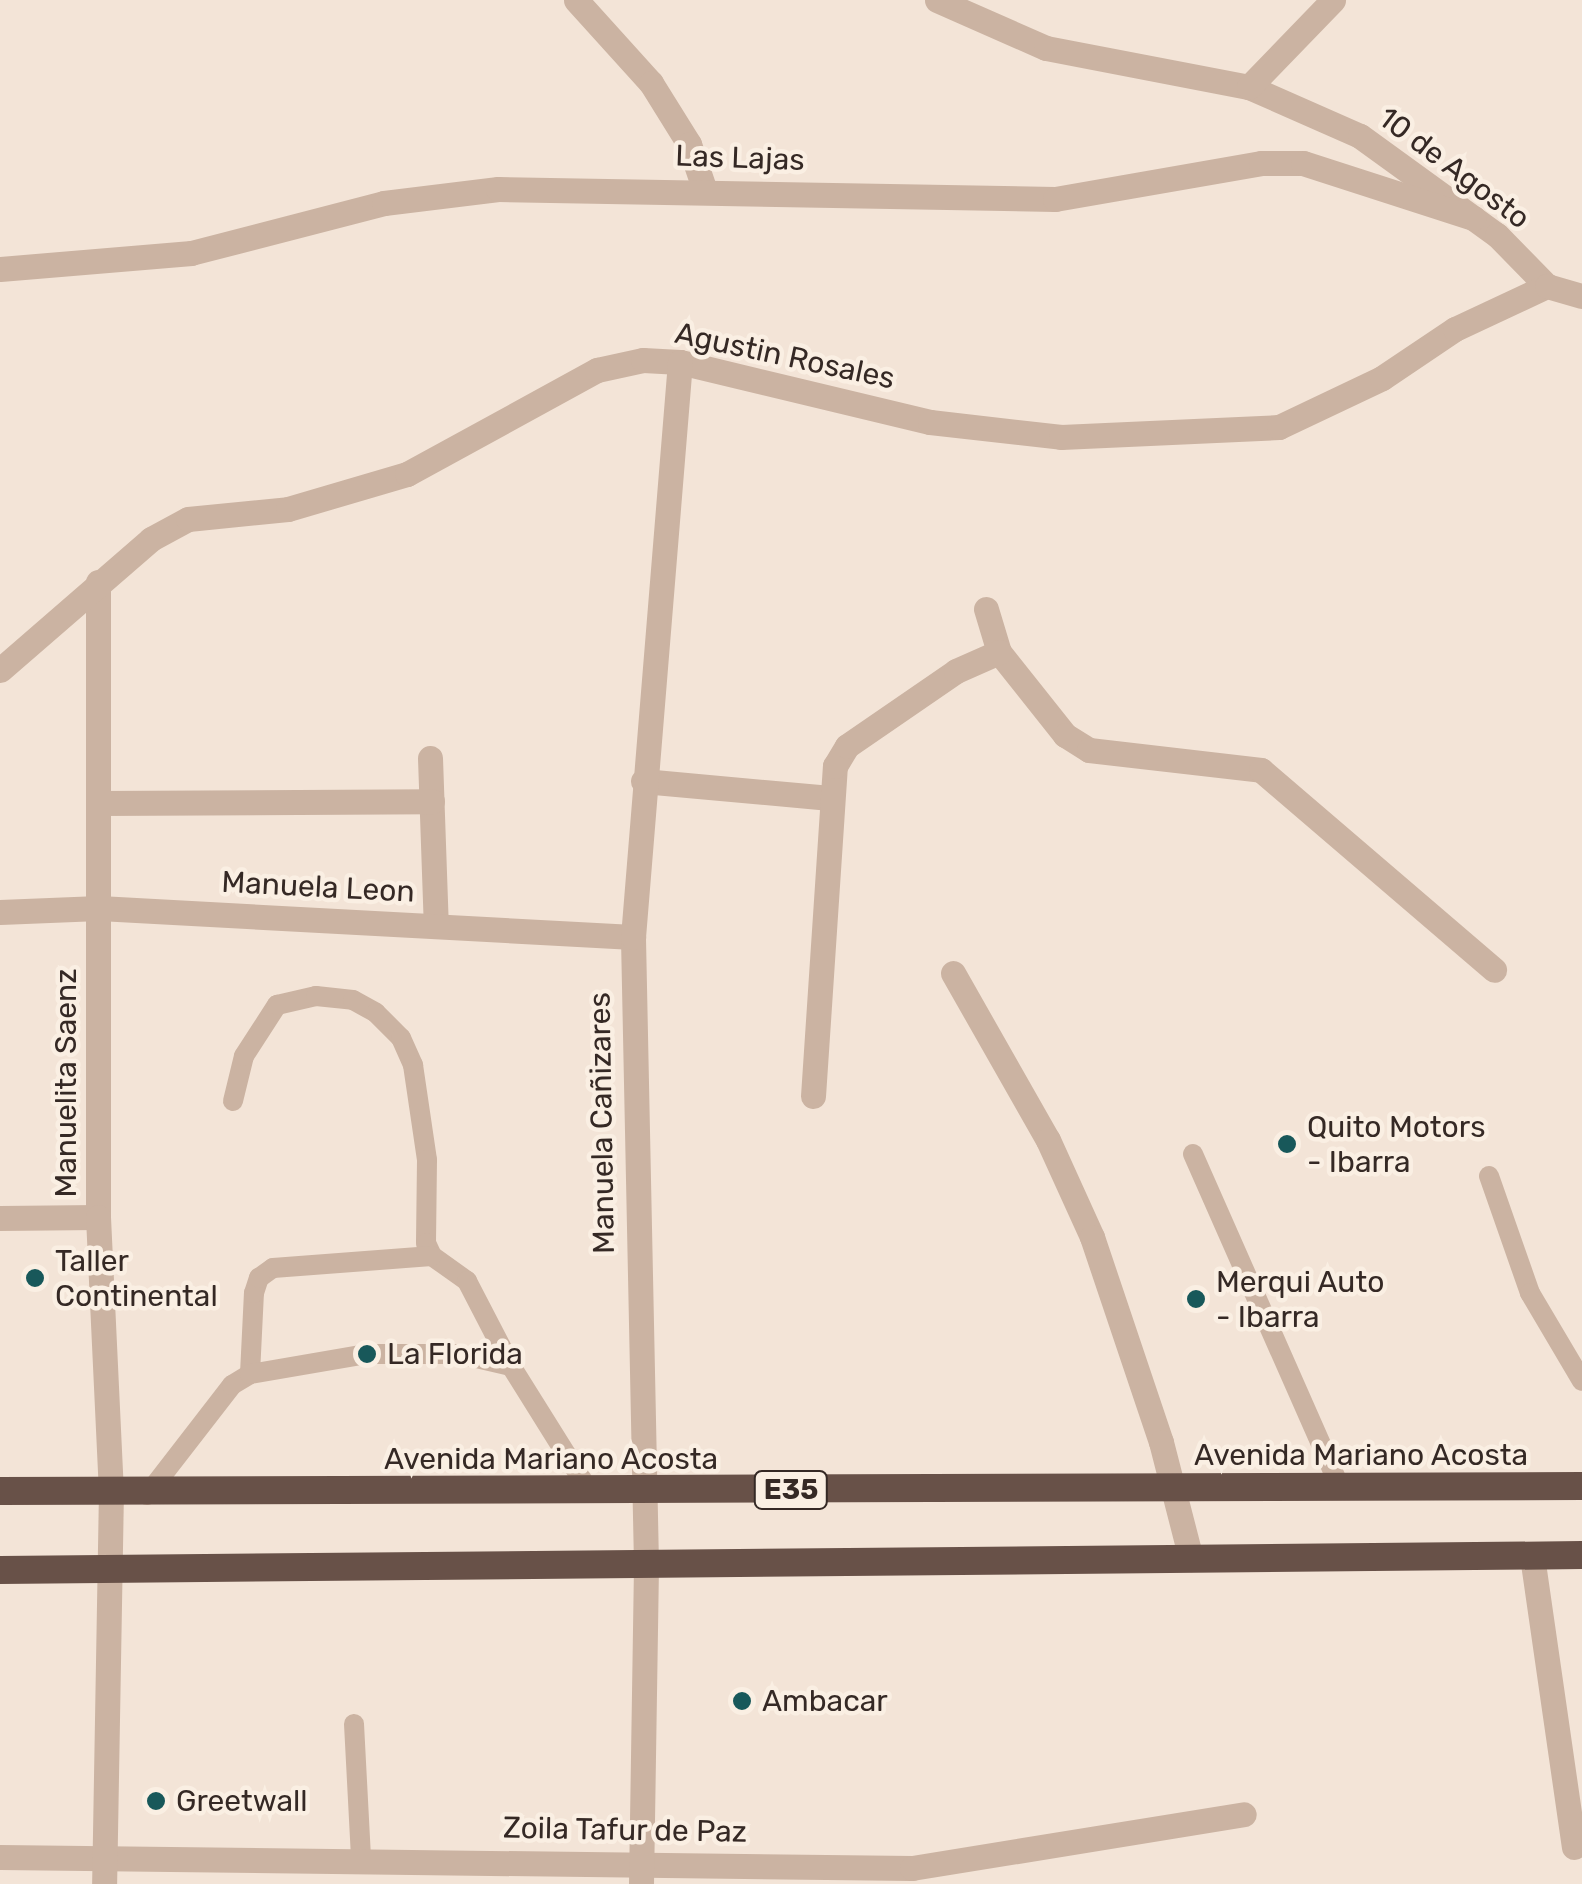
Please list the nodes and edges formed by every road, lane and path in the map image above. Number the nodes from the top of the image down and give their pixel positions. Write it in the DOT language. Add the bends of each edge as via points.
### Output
graph roads {
  1 [pos="576,0"];
  2 [pos="937,0"];
  3 [pos="1333,0"];
  4 [pos="1249,87"];
  5 [pos="704,188"];
  6 [pos="1473,218"];
  7 [pos="0,269"];
  8 [pos="1547,286"];
  9 [pos="1582,296"];
  10 [pos="680,362"];
  11 [pos="98,582"];
  12 [pos="986,609"];
  13 [pos="1000,652"];
  14 [pos="0,670"];
  15 [pos="430,758"];
  16 [pos="643,781"];
  17 [pos="830,798"];
  18 [pos="432,802"];
  19 [pos="99,804"];
  20 [pos="99,908"];
  21 [pos="0,912"];
  22 [pos="436,926"];
  23 [pos="632,937"];
  24 [pos="1494,970"];
  25 [pos="953,973"];
  26 [pos="813,1096"];
  27 [pos="232,1100"];
  28 [pos="1193,1154"];
  29 [pos="1489,1176"];
  30 [pos="98,1217"];
  31 [pos="0,1218"];
  32 [pos="432,1256"];
  33 [pos="511,1366"];
  34 [pos="250,1374"];
  35 [pos="1582,1381"];
  36 [pos="1582,1486"];
  37 [pos="1175,1488"];
  38 [pos="1340,1488"];
  39 [pos="0,1490"];
  40 [pos="111,1490"];
  41 [pos="645,1490"];
  42 [pos="589,1491"];
  43 [pos="147,1495"];
  44 [pos="1582,1555"];
  45 [pos="1532,1556"];
  46 [pos="1190,1559"];
  47 [pos="646,1564"];
  48 [pos="0,1570"];
  49 [pos="109,1570"];
  50 [pos="354,1724"];
  51 [pos="1244,1814"];
  52 [pos="1574,1847"];
  53 [pos="103,1853"];
  54 [pos="0,1856"];
  55 [pos="361,1858"];
  56 [pos="640,1874"];
  57 [pos="104,1884"];
  1 -- 5 [label="street" via="650,83 689,144"];
  2 -- 4 [label="street, 10 de Agosto" via="1046,48"];
  3 -- 4 [label="street"];
  4 -- 6 [label="street, 10 de Agosto" via="1360,136"];
  5 -- 6 [label="street, Las Lajas" via="1055,198 1303,163"];
  5 -- 7 [label="street, Las Lajas" via="498,190 384,203 191,253"];
  6 -- 8 [label="street, 10 de Agosto"];
  8 -- 9 [label="street, 10 de Agosto"];
  8 -- 10 [label="street, Agustin Rosales" via="1455,329 1382,378 1279,426 1061,437 930,422"];
  10 -- 11 [label="street, Agustin Rosales" via="642,360 597,370 407,474 339,496 188,519"];
  10 -- 16 [label="street, Manuela Cañizares"];
  11 -- 14 [label="street, Agustin Rosales"];
  11 -- 19 [label="street, Manuelita Saenz"];
  12 -- 13 [label="street"];
  13 -- 17 [label="street" via="956,671 847,746"];
  13 -- 24 [label="street" via="1065,736 1088,750 1261,770"];
  15 -- 18 [label="street"];
  16 -- 17 [label="street"];
  16 -- 23 [label="street, Manuela Cañizares"];
  17 -- 26 [label="street"];
  18 -- 19 [label="street"];
  18 -- 22 [label="street"];
  19 -- 20 [label="street, Manuelita Saenz"];
  20 -- 21 [label="street, Manuela Leon"];
  20 -- 22 [label="street, Manuela Leon"];
  20 -- 30 [label="street, Manuelita Saenz"];
  22 -- 23 [label="street, Manuela Leon"];
  23 -- 41 [label="street, Manuela Cañizares"];
  25 -- 37 [label="street" via="1048,1140 1092,1237"];
  27 -- 32 [label="lane" via="244,1056 277,1005 316,996 352,1000 376,1013 401,1038 412,1065"];
  28 -- 38 [label="lane"];
  29 -- 35 [label="lane" via="1530,1294"];
  30 -- 31 [label="street"];
  30 -- 40 [label="street, Manuelita Saenz"];
  32 -- 33 [label="lane" via="467,1281"];
  32 -- 34 [label="lane" via="273,1268 254,1293"];
  33 -- 34 [label="lane" via="459,1354 368,1354"];
  33 -- 42 [label="lane"];
  34 -- 43 [label="lane" via="232,1385"];
  36 -- 38 [label="highway, Avenida Mariano Acosta / E35"];
  37 -- 38 [label="highway, Avenida Mariano Acosta / E35"];
  37 -- 41 [label="highway, Avenida Mariano Acosta / E35"];
  37 -- 46 [label="street"];
  39 -- 40 [label="highway, Avenida Mariano Acosta / E35"];
  40 -- 43 [label="highway, Avenida Mariano Acosta / E35"];
  40 -- 49 [label="street, Manuelita Saenz"];
  41 -- 42 [label="highway, Avenida Mariano Acosta / E35"];
  41 -- 47 [label="street, Manuela Cañizares"];
  42 -- 43 [label="highway, Avenida Mariano Acosta / E35"];
  44 -- 45 [label="highway"];
  45 -- 46 [label="highway"];
  45 -- 52 [label="street"];
  46 -- 47 [label="highway"];
  47 -- 49 [label="highway"];
  47 -- 56 [label="street, Manuela Cañizares"];
  48 -- 49 [label="highway"];
  49 -- 53 [label="street, Manuelita Saenz"];
  50 -- 55 [label="lane"];
  51 -- 56 [label="street, Zoila Tafur de Paz" via="912,1868"];
  53 -- 54 [label="street, Zoila Tafur de Paz"];
  53 -- 55 [label="street, Zoila Tafur de Paz"];
  53 -- 57 [label="street, Manuelita Saenz"];
  55 -- 56 [label="street, Zoila Tafur de Paz"];
}
